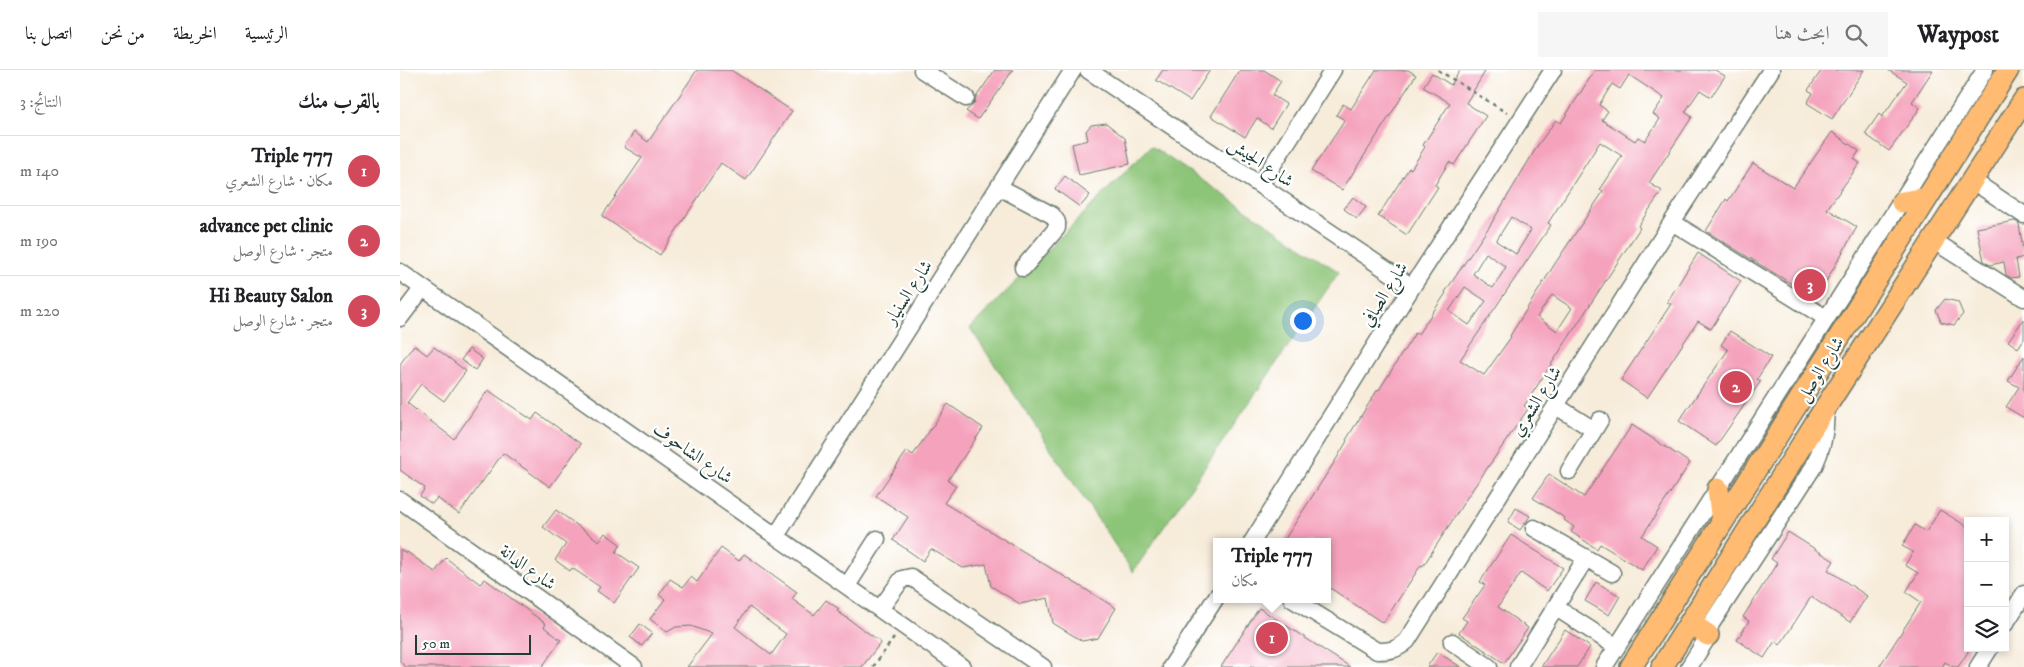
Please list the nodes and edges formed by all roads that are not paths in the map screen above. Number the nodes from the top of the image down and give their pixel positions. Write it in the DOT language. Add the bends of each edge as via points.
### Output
graph roads {
  1 [pos="922,70"];
  2 [pos="1073,70"];
  3 [pos="1088,70"];
  4 [pos="1332,70"];
  5 [pos="1553,70"];
  6 [pos="1771,70"];
  7 [pos="1985,70"];
  8 [pos="2008,70"];
  9 [pos="966,98"];
  10 [pos="2023,105"];
  11 [pos="1973,181"];
  12 [pos="1260,185"];
  13 [pos="999,186"];
  14 [pos="1927,198"];
  15 [pos="1902,202"];
  16 [pos="2024,215"];
  17 [pos="1672,222"];
  18 [pos="1934,241"];
  19 [pos="1023,268"];
  20 [pos="400,272"];
  21 [pos="1412,287"];
  22 [pos="422,288"];
  23 [pos="2024,298"];
  24 [pos="400,318"];
  25 [pos="1826,318"];
  26 [pos="1556,406"];
  27 [pos="1825,408"];
  28 [pos="1569,471"];
  29 [pos="1718,489"];
  30 [pos="400,500"];
  31 [pos="1722,522"];
  32 [pos="1534,528"];
  33 [pos="776,536"];
  34 [pos="1255,538"];
  35 [pos="877,539"];
  36 [pos="1586,558"];
  37 [pos="1612,573"];
  38 [pos="847,586"];
  39 [pos="2024,594"];
  40 [pos="1213,602"];
  41 [pos="1299,603"];
  42 [pos="1555,607"];
  43 [pos="880,610"];
  44 [pos="2009,618"];
  45 [pos="1690,623"];
  46 [pos="1708,635"];
  47 [pos="1452,642"];
  48 [pos="1617,647"];
  49 [pos="1987,652"];
  50 [pos="634,667"];
  51 [pos="962,667"];
  52 [pos="1043,667"];
  53 [pos="1171,667"];
  54 [pos="1489,667"];
  55 [pos="1518,667"];
  56 [pos="1604,667"];
  57 [pos="1631,667"];
  58 [pos="1662,667"];
  59 [pos="1689,667"];
  60 [pos="1978,667"];
  1 -- 9 [label="street"];
  2 -- 13 [label="street, شارع السنيار"];
  3 -- 12 [label="street, شارع الجيش"];
  4 -- 12 [label="street"];
  5 -- 21 [label="street, شارع الصافي"];
  6 -- 17 [label="street, شارع الشعري"];
  7 -- 15 [label="street"];
  8 -- 14 [label="main road, شارع الوصل"];
  10 -- 11 [label="main road, شارع الوصل"];
  11 -- 16 [label="street"];
  11 -- 18 [label="main road, شارع الوصل"];
  12 -- 21 [label="street, شارع الجيش"];
  13 -- 19 [label="street" via="1052,215 1057,222 1057,228"];
  13 -- 33 [label="street, شارع السنيار"];
  14 -- 15 [label="main road"];
  14 -- 31 [label="main road, شارع الوصل"];
  15 -- 25 [label="street"];
  17 -- 25 [label="street"];
  17 -- 26 [label="street, شارع الشعري"];
  18 -- 23 [label="street"];
  18 -- 27 [label="main road, شارع الوصل"];
  20 -- 22 [label="street, شارع الشاحوف"];
  21 -- 34 [label="street, شارع الصافي"];
  22 -- 24 [label="street"];
  22 -- 33 [label="street, شارع الشاحوف"];
  25 -- 29 [label="street"];
  26 -- 28 [label="street" via="1597,425"];
  26 -- 41 [label="street, شارع الشعري" via="1402,646 1377,651"];
  27 -- 45 [label="main road, شارع الوصل"];
  27 -- 46 [label="street" via="1826,432 1814,466 1711,624"];
  29 -- 31 [label="main road"];
  29 -- 48 [label="street"];
  30 -- 50 [label="street, شارع الدانة"];
  31 -- 57 [label="main road, شارع الوصل"];
  32 -- 36 [label="street"];
  33 -- 38 [label="street, شارع الشاحوف"];
  35 -- 38 [label="street"];
  36 -- 37 [label="street"];
  36 -- 42 [label="street"];
  38 -- 43 [label="street, شارع الشاحوف"];
  39 -- 44 [label="street"];
  40 -- 53 [label="street"];
  42 -- 48 [label="street"];
  42 -- 55 [label="street"];
  43 -- 51 [label="street, شارع الشاحوف"];
  43 -- 52 [label="street" via="902,579 911,576"];
  45 -- 46 [label="main road"];
  45 -- 58 [label="main road, شارع الوصل"];
  46 -- 59 [label="street"];
  47 -- 54 [label="street"];
  48 -- 56 [label="street"];
  49 -- 60 [label="street"];
}
